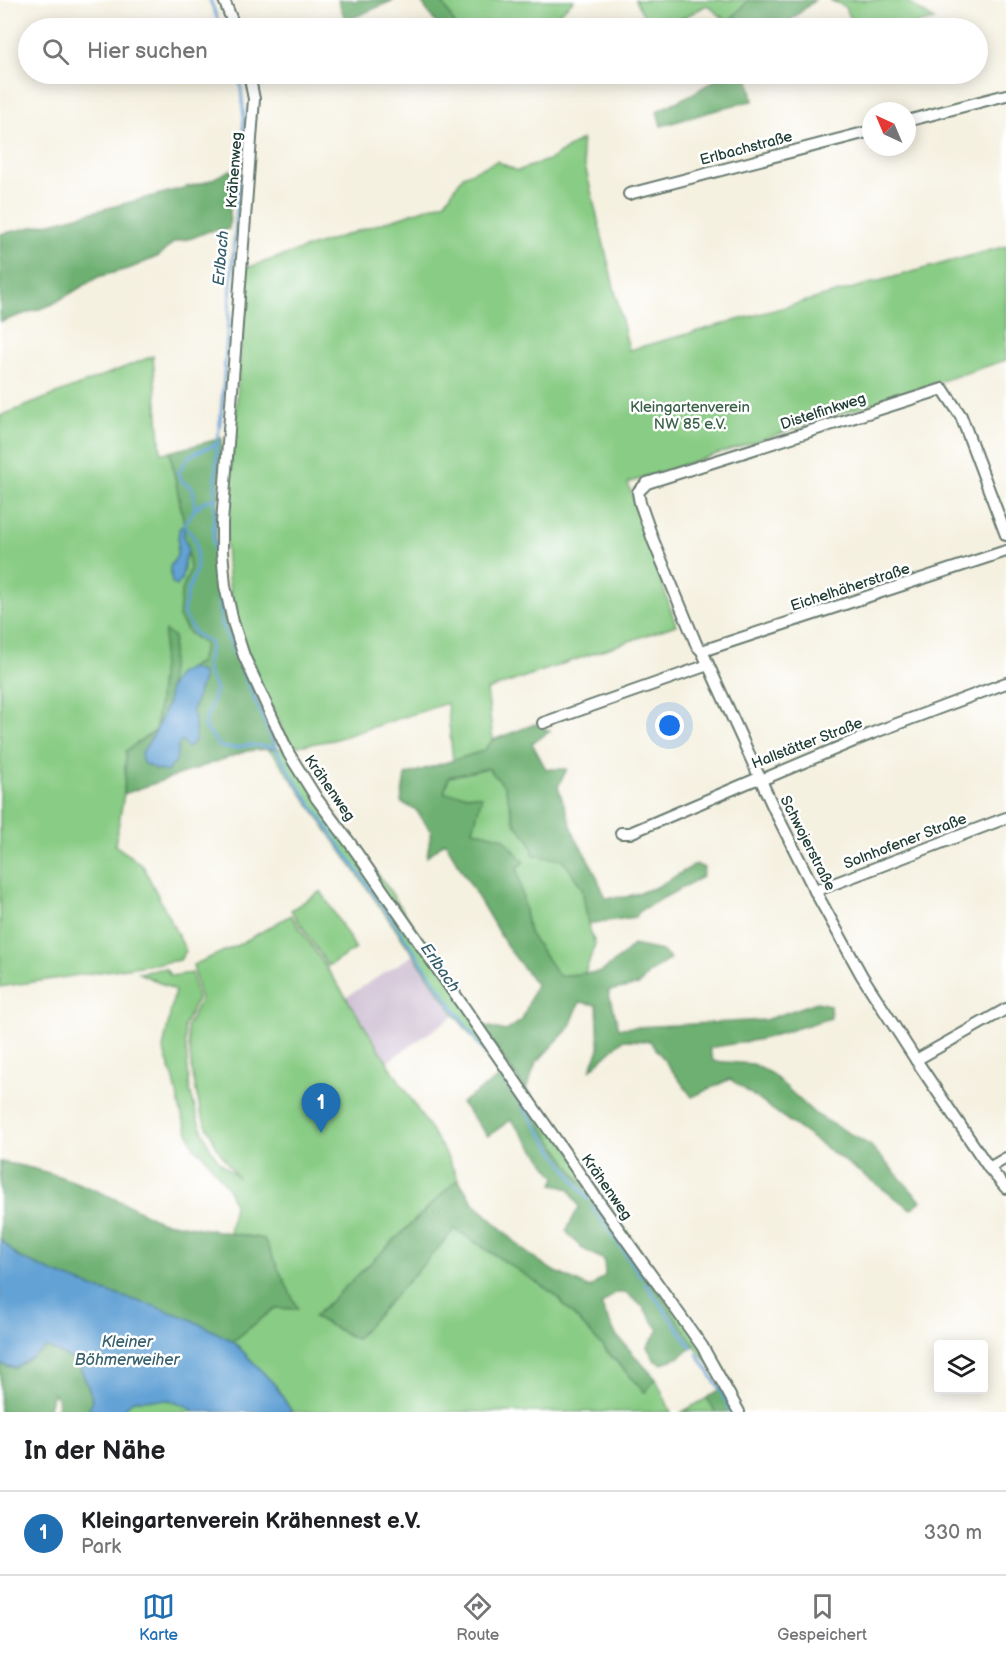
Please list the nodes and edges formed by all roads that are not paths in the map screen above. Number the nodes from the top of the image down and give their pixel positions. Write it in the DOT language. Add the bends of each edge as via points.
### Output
graph roads {
  1 [pos="224,0"];
  2 [pos="231,18"];
  3 [pos="251,84"];
  4 [pos="1006,95"];
  5 [pos="916,119"];
  6 [pos="862,132"];
  7 [pos="629,195"];
  8 [pos="643,486"];
  9 [pos="1006,536"];
  10 [pos="1005,554"];
  11 [pos="702,651"];
  12 [pos="708,665"];
  13 [pos="1006,683"];
  14 [pos="543,723"];
  15 [pos="759,779"];
  16 [pos="1006,818"];
  17 [pos="621,832"];
  18 [pos="815,891"];
  19 [pos="1006,1009"];
  20 [pos="916,1060"];
  21 [pos="1006,1158"];
  22 [pos="989,1168"];
  23 [pos="1006,1188"];
  24 [pos="739,1412"];
  1 -- 2 [label="street"];
  3 -- 24 [label="street, Krähenweg" via="254,99 222,523 225,586 244,656 306,783 702,1346"];
  4 -- 5 [label="street"];
  6 -- 7 [label="street, Erlbachstraße"];
  8 -- 9 [label="street, Distelfinkweg" via="943,389 962,416"];
  8 -- 11 [label="street, Schwojerstraße" via="638,492 650,531"];
  10 -- 11 [label="street, Eichelhäherstraße"];
  11 -- 12 [label="street, Schwojerstraße"];
  12 -- 14 [label="street"];
  12 -- 15 [label="street, Schwojerstraße"];
  13 -- 15 [label="street, Hallstätter Straße"];
  15 -- 17 [label="street, Hallstätter Straße" via="630,833"];
  15 -- 18 [label="street, Schwojerstraße"];
  16 -- 18 [label="street, Solnhofener Straße"];
  18 -- 20 [label="street, Schwojerstraße" via="862,976"];
  19 -- 20 [label="street"];
  20 -- 22 [label="street, Schwojerstraße"];
  21 -- 22 [label="street"];
  22 -- 23 [label="street, Schwojerstraße"];
}
